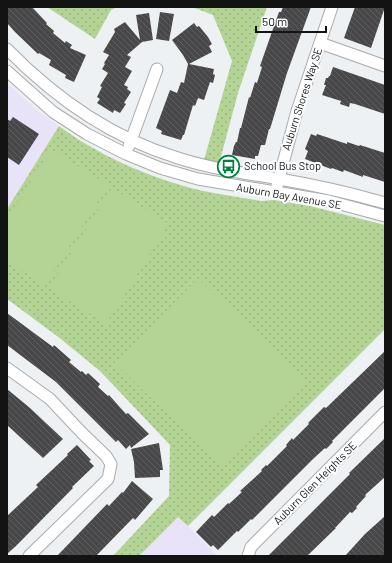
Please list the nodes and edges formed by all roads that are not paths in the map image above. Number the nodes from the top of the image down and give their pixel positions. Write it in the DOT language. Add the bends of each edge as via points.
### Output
graph roads {
  1 [pos="332,7"];
  2 [pos="320,43"];
  3 [pos="7,49"];
  4 [pos="385,66"];
  5 [pos="157,69"];
  6 [pos="7,71"];
  7 [pos="131,140"];
  8 [pos="126,154"];
  9 [pos="278,178"];
  10 [pos="275,192"];
  11 [pos="385,203"];
  12 [pos="385,216"];
  13 [pos="7,368"];
  14 [pos="385,412"];
  15 [pos="29,556"];
  16 [pos="248,556"];
  1 -- 2 [label="street, Auburn Shores Way SE"];
  2 -- 4 [label="street"];
  2 -- 9 [label="street, Auburn Shores Way SE"];
  3 -- 7 [label="street, Auburn Bay Avenue SE" via="75,108"];
  5 -- 7 [label="street"];
  6 -- 8 [label="street, Auburn Bay Avenue SE" via="53,112 87,134"];
  7 -- 8 [label="street"];
  7 -- 9 [label="street, Auburn Bay Avenue SE" via="198,164"];
  8 -- 10 [label="street, Auburn Bay Avenue SE" via="160,168 198,179"];
  9 -- 10 [label="street, Auburn Shores Way SE"];
  9 -- 11 [label="street, Auburn Bay Avenue SE"];
  10 -- 12 [label="street, Auburn Bay Avenue SE" via="329,201"];
  13 -- 15 [label="street" via="50,399 106,456 110,464 108,479"];
  14 -- 16 [label="street, Auburn Glen Heights SE" via="251,547"];
}
